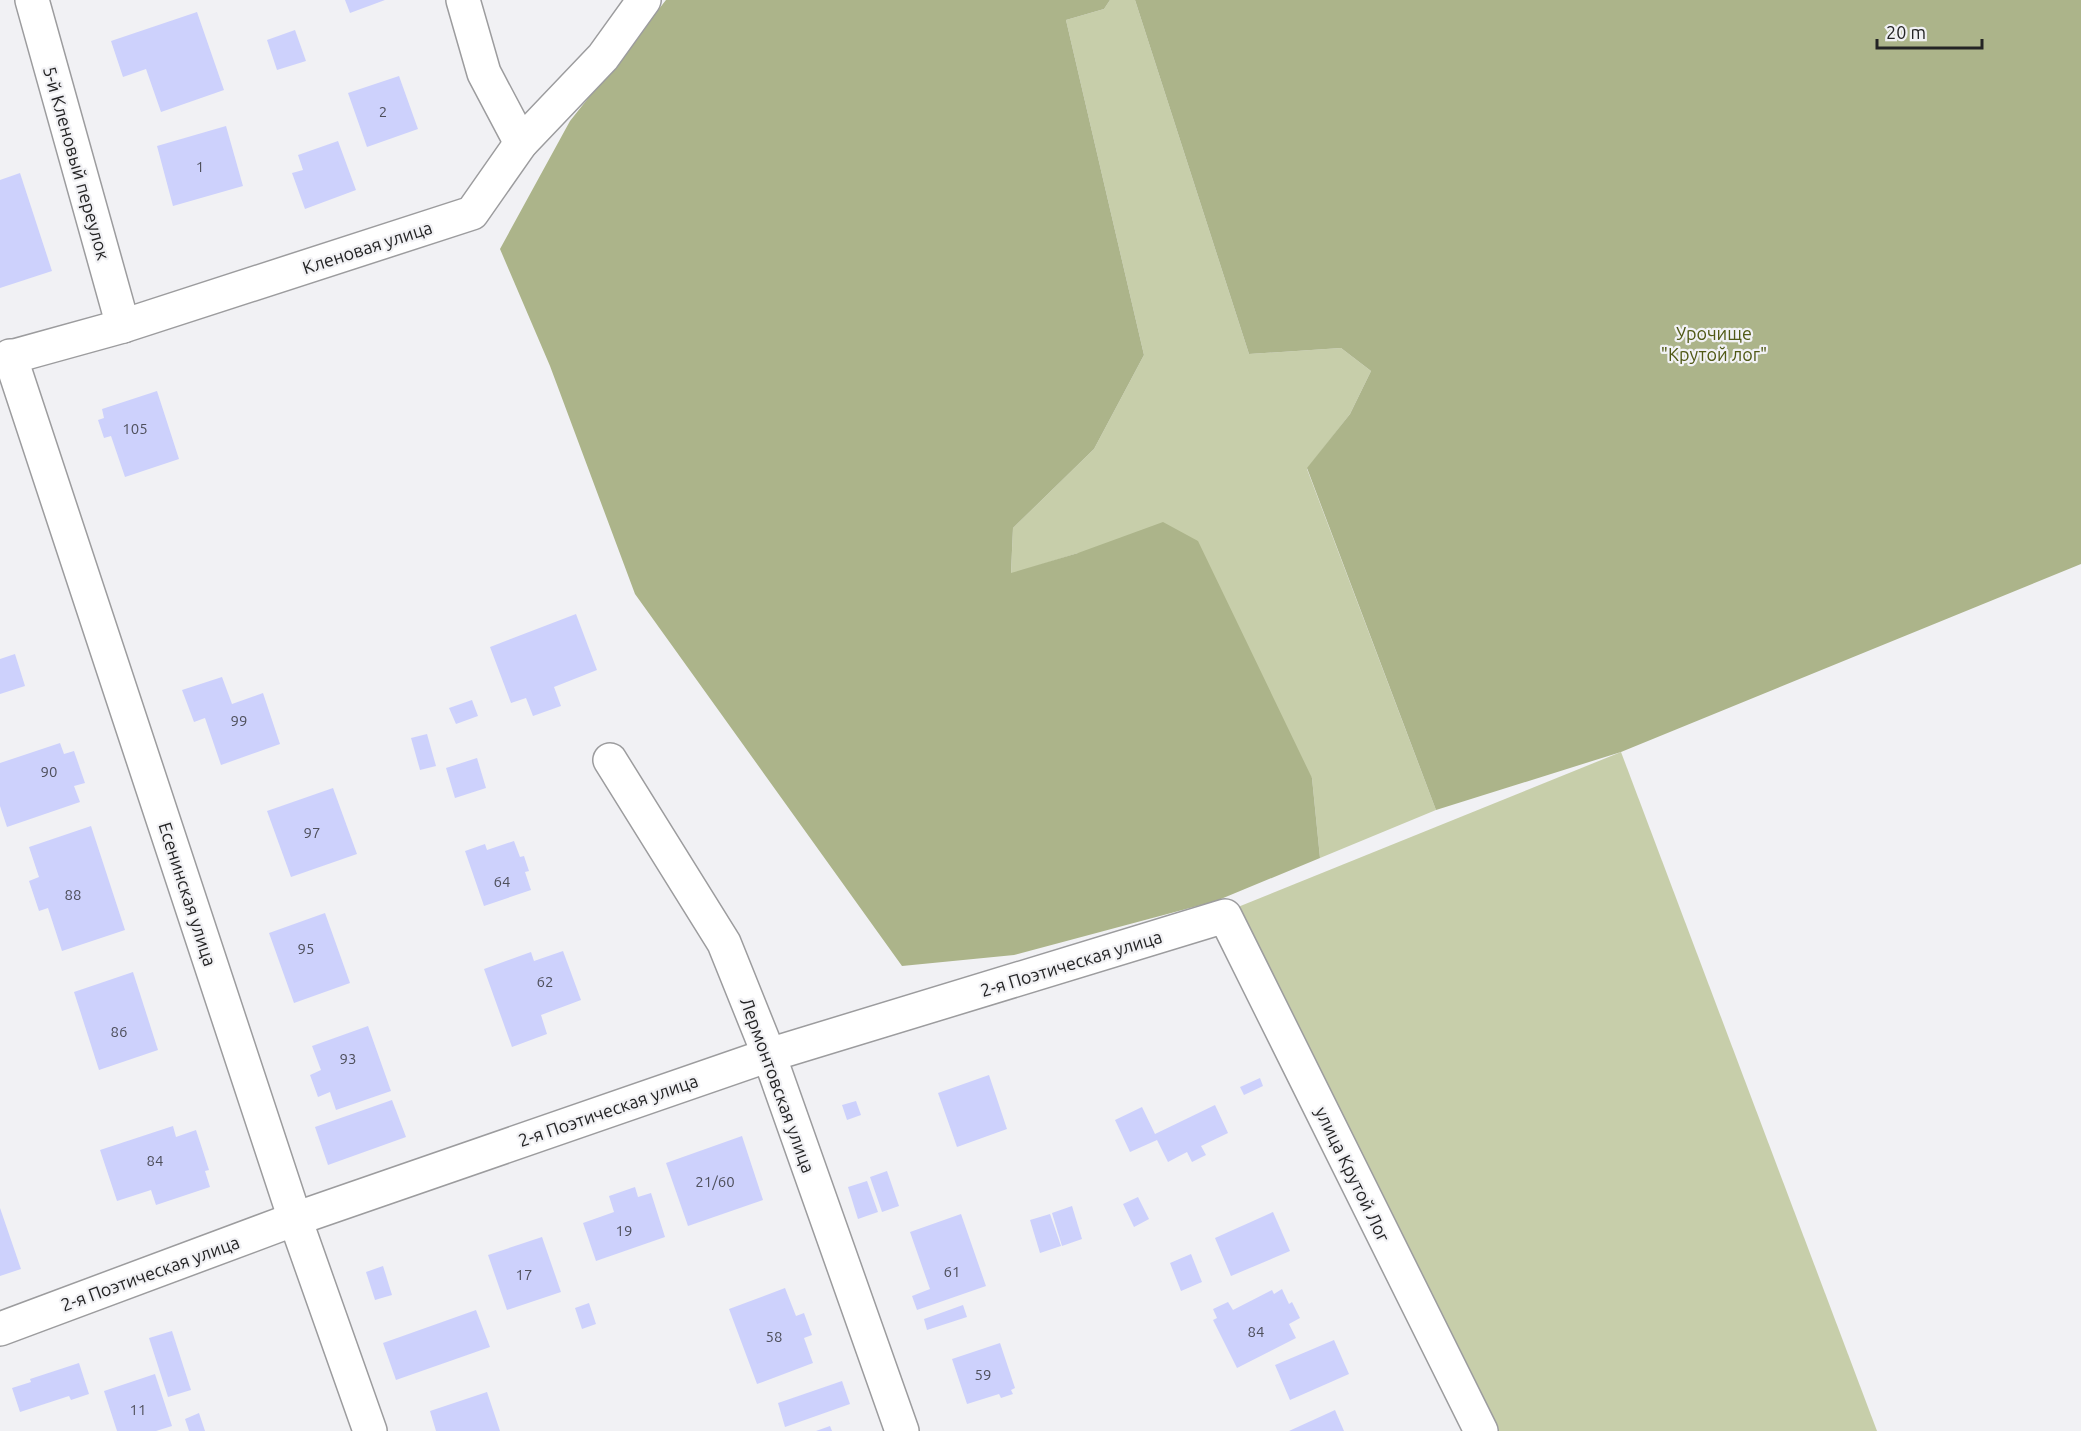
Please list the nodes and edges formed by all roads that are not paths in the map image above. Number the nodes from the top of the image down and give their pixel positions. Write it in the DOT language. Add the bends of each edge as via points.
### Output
graph roads {
  1 [pos="32,0"];
  2 [pos="463,0"];
  3 [pos="644,0"];
  4 [pos="521,143"];
  5 [pos="123,326"];
  6 [pos="5,358"];
  7 [pos="610,760"];
  8 [pos="1225,916"];
  9 [pos="769,1054"];
  10 [pos="296,1219"];
  11 [pos="0,1329"];
  12 [pos="370,1431"];
  13 [pos="902,1431"];
  14 [pos="1481,1431"];
  1 -- 5 [label="street, 5-й Кленовый переулок"];
  2 -- 4 [label="street" via="484,73"];
  3 -- 4 [label="street, Кленовая улица" via="603,57"];
  4 -- 5 [label="street, Кленовая улица" via="472,213"];
  5 -- 6 [label="street, Кленовая улица"];
  6 -- 10 [label="street, Есенинская улица"];
  7 -- 9 [label="street, Лермонтовская улица" via="724,943"];
  8 -- 9 [label="street, 2-я Поэтическая улица"];
  8 -- 14 [label="street, улица Крутой Лог"];
  9 -- 10 [label="street, 2-я Поэтическая улица"];
  9 -- 13 [label="street, Лермонтовская улица"];
  10 -- 11 [label="street, 2-я Поэтическая улица"];
  10 -- 12 [label="street, Есенинская улица"];
}
